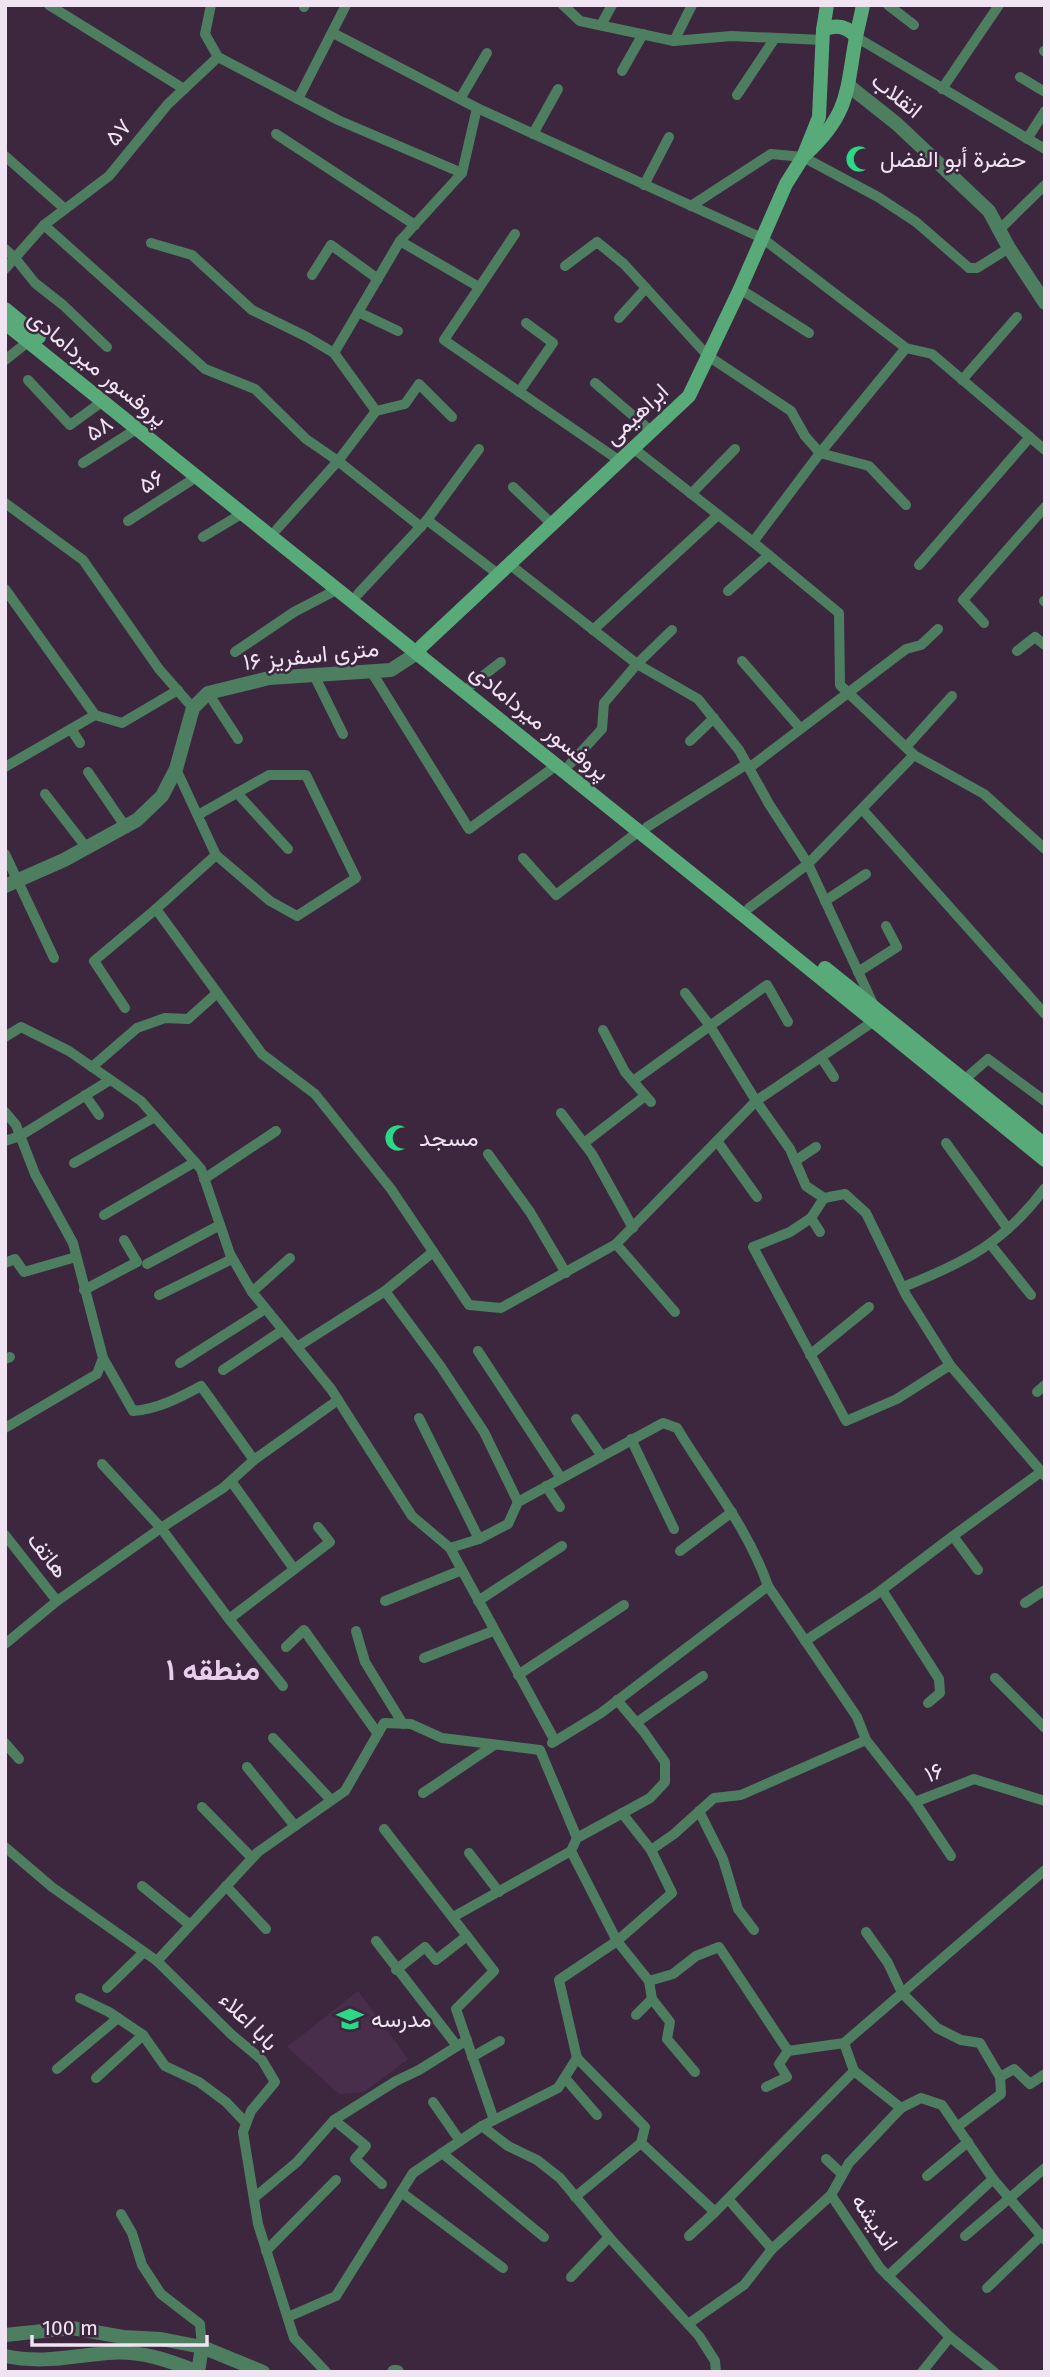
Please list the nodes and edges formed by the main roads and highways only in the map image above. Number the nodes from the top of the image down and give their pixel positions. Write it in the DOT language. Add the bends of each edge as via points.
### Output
graph roads {
  1 [pos="828,5"];
  2 [pos="863,5"];
  3 [pos="823,35"];
  4 [pos="856,37"];
  5 [pos="803,157"];
  6 [pos="5,309"];
  7 [pos="5,323"];
  8 [pos="420,649"];
  9 [pos="563,764"];
  10 [pos="874,1015"];
  11 [pos="1045,1145"];
  12 [pos="1045,1160"];
  1 -- 3 [label="main road"];
  2 -- 4 [label="main road"];
  3 -- 4 [label="main road" via="830,27 845,28"];
  3 -- 5 [label="main road" via="821,112"];
  4 -- 5 [label="main road" via="843,108 825,137"];
  5 -- 8 [label="main road, ابراهیمی" via="786,184 689,396"];
  6 -- 8 [label="main road, پروفسور میردامادی"];
  7 -- 8 [label="main road, پروفسور میردامادی"];
  8 -- 9 [label="main road, پروفسور میردامادی"];
  8 -- 9 [label="main road, پروفسور میردامادی" via="471,685"];
  9 -- 10 [label="main road, پروفسور میردامادی"];
  10 -- 11 [label="main road, پروفسور میردامادی"];
  10 -- 12 [label="main road, پروفسور میردامادی"];
}
